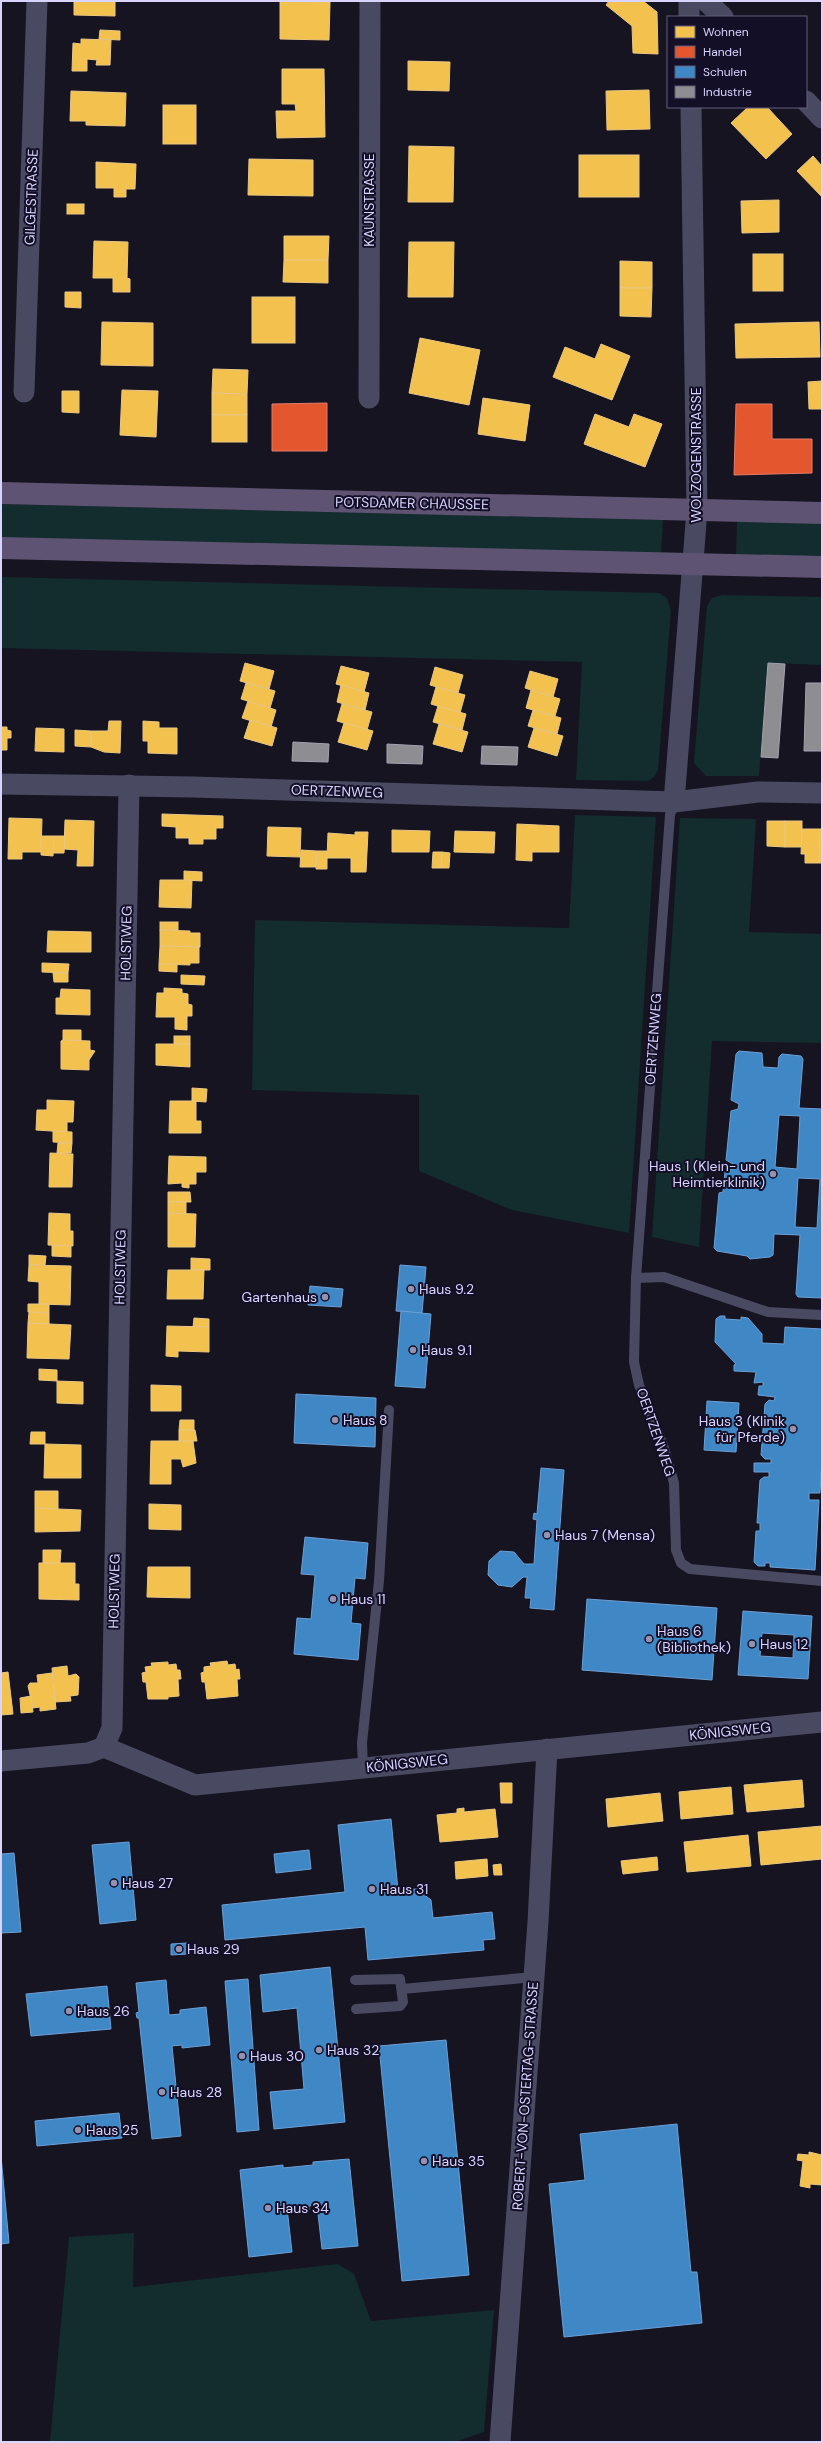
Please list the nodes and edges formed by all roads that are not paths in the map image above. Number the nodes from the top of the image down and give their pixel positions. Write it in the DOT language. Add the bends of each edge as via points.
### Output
graph roads {
  1 [pos="37,1"];
  2 [pos="370,1"];
  3 [pos="689,1"];
  4 [pos="706,1"];
  5 [pos="689,16"];
  6 [pos="722,16"];
  7 [pos="807,102"];
  8 [pos="691,108"];
  9 [pos="822,118"];
  10 [pos="24,392"];
  11 [pos="369,398"];
  12 [pos="1,493"];
  13 [pos="697,510"];
  14 [pos="822,513"];
  15 [pos="1,548"];
  16 [pos="692,564"];
  17 [pos="822,568"];
  18 [pos="1,784"];
  19 [pos="129,785"];
  20 [pos="822,793"];
  21 [pos="674,802"];
  22 [pos="636,1278"];
  23 [pos="822,1315"];
  24 [pos="389,1410"];
  25 [pos="822,1581"];
  26 [pos="822,1722"];
  27 [pos="104,1747"];
  28 [pos="547,1749"];
  29 [pos="1,1761"];
  30 [pos="363,1768"];
  31 [pos="534,1977"];
  32 [pos="355,1980"];
  33 [pos="402,1989"];
  34 [pos="356,2009"];
  35 [pos="500,2442"];
  1 -- 10 [label="street, GILGESTRASSE"];
  2 -- 11 [label="street, KAUNSTRASSE"];
  3 -- 5 [label="street"];
  4 -- 6 [label="street"];
  7 -- 9 [label="street"];
  8 -- 13 [label="street, WOLZOGENSTRASSE"];
  12 -- 13 [label="main road, POTSDAMER CHAUSSEE"];
  13 -- 14 [label="main road, POTSDAMER CHAUSSEE"];
  13 -- 16 [label="street, WOLZOGENSTRASSE"];
  15 -- 16 [label="main road"];
  16 -- 17 [label="main road"];
  16 -- 21 [label="street, WOLZOGENSTRASSE"];
  18 -- 19 [label="street, OERTZENWEG"];
  19 -- 21 [label="street, OERTZENWEG"];
  19 -- 27 [label="street, HOLSTWEG" via="112,1728"];
  20 -- 21 [label="street, OERTZENWEG" via="758,792"];
  21 -- 22 [label="lane, OERTZENWEG" via="668,838"];
  22 -- 23 [label="lane" via="664,1277 768,1312"];
  22 -- 25 [label="lane, OERTZENWEG" via="634,1362 639,1385 664,1448 674,1483 677,1510 676,1550 681,1563 690,1569"];
  24 -- 30 [label="lane" via="379,1581 362,1743"];
  26 -- 28 [label="street, KÖNIGSWEG"];
  27 -- 29 [label="street" via="88,1753"];
  27 -- 30 [label="street, KÖNIGSWEG" via="195,1785"];
  28 -- 30 [label="street, KÖNIGSWEG"];
  28 -- 31 [label="street, ROBERT-VON-OSTERTAG-STRASSE"];
  31 -- 33 [label="lane"];
  31 -- 35 [label="street, ROBERT-VON-OSTERTAG-STRASSE"];
  32 -- 33 [label="lane" via="397,1978 401,1981"];
  33 -- 34 [label="lane" via="403,2002 400,2006"];
}
